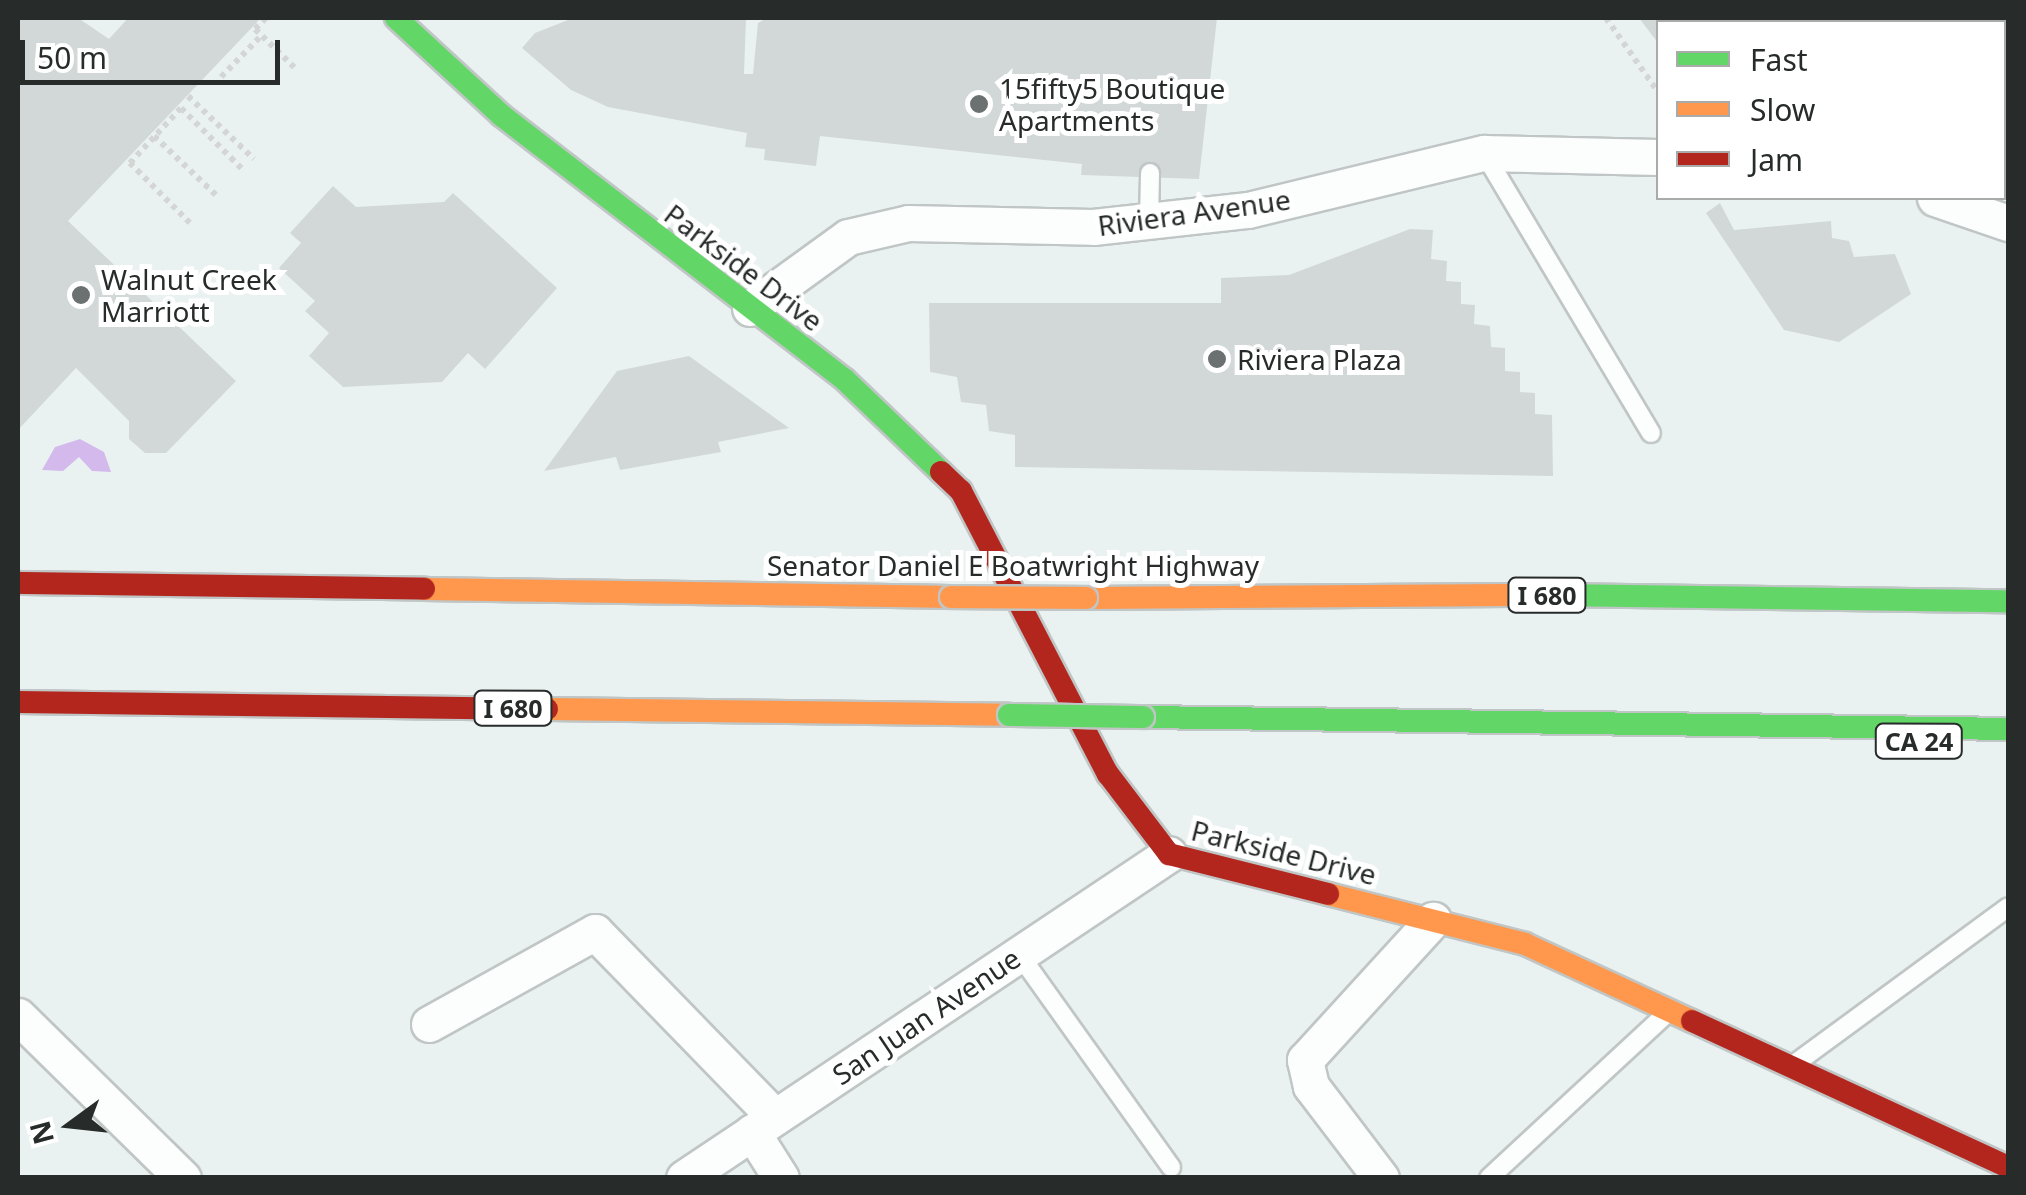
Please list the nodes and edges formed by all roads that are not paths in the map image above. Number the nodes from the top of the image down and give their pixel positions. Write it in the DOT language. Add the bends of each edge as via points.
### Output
graph roads {
  1 [pos="396,18"];
  2 [pos="423,27"];
  3 [pos="1484,153"];
  4 [pos="1656,156"];
  5 [pos="1150,173"];
  6 [pos="1941,200"];
  7 [pos="1150,221"];
  8 [pos="2008,223"];
  9 [pos="750,308"];
  10 [pos="1651,433"];
  11 [pos="18,584"];
  12 [pos="2008,601"];
  13 [pos="18,702"];
  14 [pos="1829,727"];
  15 [pos="2008,729"];
  16 [pos="2008,755"];
  17 [pos="1168,854"];
  18 [pos="2008,907"];
  19 [pos="1433,920"];
  20 [pos="1019,954"];
  21 [pos="1670,1010"];
  22 [pos="18,1016"];
  23 [pos="430,1024"];
  24 [pos="1791,1067"];
  25 [pos="764,1124"];
  26 [pos="1171,1166"];
  27 [pos="2008,1166"];
  28 [pos="183,1178"];
  29 [pos="684,1178"];
  30 [pos="781,1178"];
  31 [pos="1382,1178"];
  32 [pos="1488,1178"];
  1 -- 2 [label="main road, Parkside Drive"];
  2 -- 9 [label="main road, Parkside Drive" via="501,115"];
  3 -- 4 [label="street, Riviera Avenue"];
  3 -- 7 [label="street, Riviera Avenue" via="1248,210"];
  3 -- 10 [label="lane"];
  5 -- 7 [label="lane"];
  6 -- 8 [label="street"];
  7 -- 9 [label="street, Riviera Avenue" via="908,223 848,238"];
  9 -- 17 [label="main road, Parkside Drive" via="844,379 961,492 1108,774"];
  11 -- 12 [label="main road, Senator Daniel E Boatwright Highway / I 680, bridge" via="951,597 1402,593"];
  13 -- 14 [label="main road, I 680, bridge"];
  14 -- 15 [label="main road, I 680"];
  14 -- 16 [label="main road, CA 24"];
  17 -- 19 [label="main road, Parkside Drive"];
  17 -- 20 [label="street, San Juan Avenue"];
  18 -- 24 [label="lane"];
  19 -- 21 [label="main road, Parkside Drive" via="1525,944"];
  19 -- 31 [label="street" via="1304,1060 1312,1086"];
  20 -- 25 [label="street, San Juan Avenue"];
  20 -- 26 [label="lane"];
  21 -- 24 [label="main road, Parkside Drive"];
  21 -- 32 [label="lane"];
  22 -- 28 [label="street"];
  23 -- 25 [label="street" via="595,932"];
  24 -- 27 [label="main road, Parkside Drive"];
  25 -- 29 [label="street, San Juan Avenue"];
  25 -- 30 [label="street"];
}
